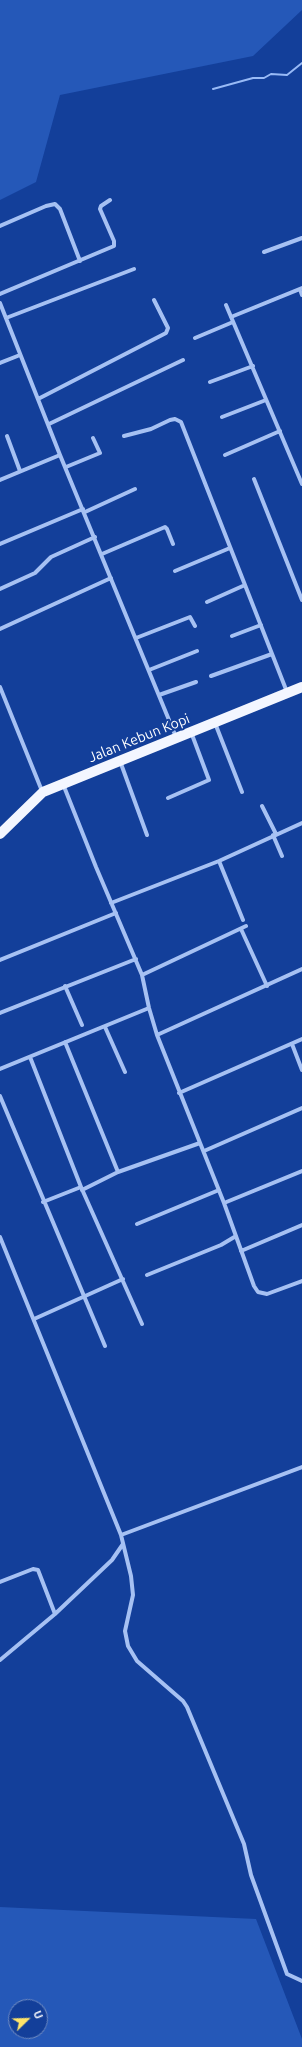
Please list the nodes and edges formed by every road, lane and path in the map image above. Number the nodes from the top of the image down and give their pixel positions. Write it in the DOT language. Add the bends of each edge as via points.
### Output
graph roads {
  1 [pos="110,200"];
  2 [pos="0,226"];
  3 [pos="302,238"];
  4 [pos="264,252"];
  5 [pos="80,261"];
  6 [pos="134,269"];
  7 [pos="301,289"];
  8 [pos="0,294"];
  9 [pos="302,295"];
  10 [pos="154,300"];
  11 [pos="0,302"];
  12 [pos="226,304"];
  13 [pos="231,317"];
  14 [pos="6,318"];
  15 [pos="233,322"];
  16 [pos="195,338"];
  17 [pos="20,355"];
  18 [pos="183,360"];
  19 [pos="0,363"];
  20 [pos="253,366"];
  21 [pos="210,382"];
  22 [pos="38,399"];
  23 [pos="266,400"];
  24 [pos="222,417"];
  25 [pos="49,424"];
  26 [pos="280,432"];
  27 [pos="7,436"];
  28 [pos="124,436"];
  29 [pos="93,438"];
  30 [pos="60,455"];
  31 [pos="225,455"];
  32 [pos="66,467"];
  33 [pos="20,471"];
  34 [pos="254,479"];
  35 [pos="0,480"];
  36 [pos="302,484"];
  37 [pos="136,489"];
  38 [pos="84,510"];
  39 [pos="95,537"];
  40 [pos="0,544"];
  41 [pos="173,544"];
  42 [pos="230,548"];
  43 [pos="102,554"];
  44 [pos="174,571"];
  45 [pos="111,578"];
  46 [pos="245,585"];
  47 [pos="0,589"];
  48 [pos="302,600"];
  49 [pos="207,602"];
  50 [pos="261,624"];
  51 [pos="195,626"];
  52 [pos="0,629"];
  53 [pos="232,636"];
  54 [pos="136,638"];
  55 [pos="197,650"];
  56 [pos="272,654"];
  57 [pos="149,670"];
  58 [pos="211,676"];
  59 [pos="196,682"];
  60 [pos="0,687"];
  61 [pos="302,687"];
  62 [pos="288,692"];
  63 [pos="159,696"];
  64 [pos="215,722"];
  65 [pos="191,732"];
  66 [pos="176,738"];
  67 [pos="119,761"];
  68 [pos="63,784"];
  69 [pos="43,792"];
  70 [pos="242,792"];
  71 [pos="168,798"];
  72 [pos="262,806"];
  73 [pos="302,823"];
  74 [pos="0,834"];
  75 [pos="147,835"];
  76 [pos="274,835"];
  77 [pos="282,856"];
  78 [pos="219,861"];
  79 [pos="111,903"];
  80 [pos="116,913"];
  81 [pos="243,920"];
  82 [pos="246,926"];
  83 [pos="241,929"];
  84 [pos="136,959"];
  85 [pos="0,960"];
  86 [pos="302,969"];
  87 [pos="142,975"];
  88 [pos="65,986"];
  89 [pos="267,986"];
  90 [pos="149,1008"];
  91 [pos="0,1013"];
  92 [pos="82,1025"];
  93 [pos="105,1027"];
  94 [pos="157,1036"];
  95 [pos="302,1039"];
  96 [pos="65,1042"];
  97 [pos="292,1044"];
  98 [pos="30,1057"];
  99 [pos="0,1069"];
  100 [pos="302,1070"];
  101 [pos="125,1072"];
  102 [pos="179,1093"];
  103 [pos="0,1096"];
  104 [pos="302,1108"];
  105 [pos="200,1143"];
  106 [pos="204,1151"];
  107 [pos="302,1171"];
  108 [pos="118,1172"];
  109 [pos="81,1188"];
  110 [pos="219,1190"];
  111 [pos="43,1202"];
  112 [pos="224,1203"];
  113 [pos="137,1224"];
  114 [pos="302,1225"];
  115 [pos="236,1236"];
  116 [pos="0,1237"];
  117 [pos="241,1251"];
  118 [pos="148,1275"];
  119 [pos="123,1279"];
  120 [pos="302,1281"];
  121 [pos="85,1297"];
  122 [pos="34,1319"];
  123 [pos="142,1324"];
  124 [pos="105,1346"];
  125 [pos="302,1467"];
  126 [pos="121,1535"];
  127 [pos="123,1544"];
  128 [pos="0,1582"];
  129 [pos="55,1614"];
  130 [pos="0,1660"];
  131 [pos="302,1981"];
  1 -- 5 [label="street" via="100,209 114,245"];
  2 -- 5 [label="street" via="55,204 60,209"];
  3 -- 4 [label="street"];
  5 -- 8 [label="street"];
  6 -- 14 [label="street"];
  7 -- 9 [label="street"];
  7 -- 13 [label="street"];
  10 -- 22 [label="street" via="168,328 166,333"];
  11 -- 14 [label="street"];
  12 -- 13 [label="street"];
  13 -- 15 [label="street"];
  14 -- 17 [label="street"];
  15 -- 16 [label="street"];
  15 -- 20 [label="street"];
  17 -- 19 [label="street"];
  17 -- 22 [label="street"];
  18 -- 25 [label="street"];
  20 -- 21 [label="street"];
  20 -- 23 [label="street"];
  22 -- 25 [label="street"];
  23 -- 24 [label="street"];
  23 -- 26 [label="street"];
  25 -- 30 [label="street"];
  26 -- 31 [label="street"];
  26 -- 36 [label="street"];
  27 -- 33 [label="street"];
  28 -- 42 [label="street" via="151,429 170,420 181,422"];
  29 -- 32 [label="street" via="100,453"];
  30 -- 32 [label="street"];
  30 -- 33 [label="street"];
  32 -- 38 [label="street"];
  33 -- 35 [label="street"];
  34 -- 48 [label="street"];
  37 -- 38 [label="street"];
  38 -- 39 [label="street"];
  38 -- 40 [label="street"];
  39 -- 43 [label="street"];
  39 -- 47 [label="street" via="51,557 35,573"];
  41 -- 43 [label="street" via="165,527"];
  42 -- 44 [label="street"];
  42 -- 46 [label="street"];
  43 -- 45 [label="street"];
  45 -- 52 [label="street"];
  45 -- 54 [label="street"];
  46 -- 49 [label="street"];
  46 -- 50 [label="street"];
  50 -- 53 [label="street"];
  50 -- 56 [label="street"];
  51 -- 54 [label="street" via="190,617"];
  54 -- 57 [label="street"];
  55 -- 57 [label="street"];
  56 -- 58 [label="street"];
  56 -- 62 [label="street"];
  57 -- 63 [label="street"];
  59 -- 63 [label="street"];
  60 -- 69 [label="street"];
  61 -- 62 [label="main road, Jalan Kebun Kopi"];
  62 -- 64 [label="main road, Jalan Kebun Kopi"];
  63 -- 66 [label="street"];
  64 -- 65 [label="main road, Jalan Kebun Kopi"];
  64 -- 70 [label="street"];
  65 -- 66 [label="main road, Jalan Kebun Kopi"];
  65 -- 71 [label="street" via="209,780"];
  66 -- 67 [label="main road, Jalan Kebun Kopi"];
  67 -- 68 [label="main road, Jalan Kebun Kopi"];
  67 -- 75 [label="street"];
  68 -- 69 [label="main road, Jalan Kebun Kopi"];
  68 -- 79 [label="street"];
  69 -- 74 [label="main road, Jalan Kebun Kopi"];
  72 -- 76 [label="street"];
  73 -- 76 [label="street"];
  76 -- 77 [label="street"];
  76 -- 78 [label="street"];
  78 -- 79 [label="street"];
  78 -- 81 [label="street"];
  79 -- 80 [label="street"];
  80 -- 84 [label="street"];
  80 -- 85 [label="street"];
  82 -- 83 [label="street"];
  83 -- 87 [label="street"];
  83 -- 89 [label="street"];
  84 -- 87 [label="street"];
  84 -- 88 [label="street"];
  86 -- 89 [label="street"];
  87 -- 90 [label="street"];
  88 -- 91 [label="street"];
  88 -- 92 [label="street"];
  89 -- 94 [label="street"];
  90 -- 93 [label="street"];
  90 -- 94 [label="street"];
  93 -- 96 [label="street"];
  93 -- 101 [label="street"];
  94 -- 102 [label="street"];
  95 -- 97 [label="street"];
  96 -- 98 [label="street"];
  96 -- 108 [label="street"];
  97 -- 100 [label="street"];
  97 -- 102 [label="street"];
  98 -- 99 [label="street"];
  98 -- 109 [label="street"];
  102 -- 105 [label="street"];
  103 -- 111 [label="street"];
  104 -- 106 [label="street"];
  105 -- 106 [label="street"];
  105 -- 108 [label="street"];
  106 -- 110 [label="street"];
  107 -- 112 [label="street"];
  108 -- 109 [label="street"];
  109 -- 111 [label="street"];
  109 -- 119 [label="street"];
  110 -- 112 [label="street"];
  110 -- 113 [label="street"];
  111 -- 121 [label="street"];
  112 -- 115 [label="street"];
  114 -- 117 [label="street"];
  115 -- 117 [label="street"];
  115 -- 118 [label="street" via="221,1245"];
  116 -- 122 [label="street"];
  117 -- 120 [label="street" via="254,1286 261,1294"];
  119 -- 121 [label="street"];
  119 -- 123 [label="street"];
  121 -- 122 [label="street"];
  121 -- 124 [label="street"];
  122 -- 126 [label="street"];
  125 -- 126 [label="street"];
  126 -- 127 [label="street"];
  127 -- 129 [label="street" via="112,1560"];
  127 -- 131 [label="street" via="133,1595 125,1631 128,1646 137,1661 183,1700 187,1707 244,1844 251,1875 287,1974"];
  128 -- 129 [label="street" via="33,1569 38,1570"];
  129 -- 130 [label="street"];
}
